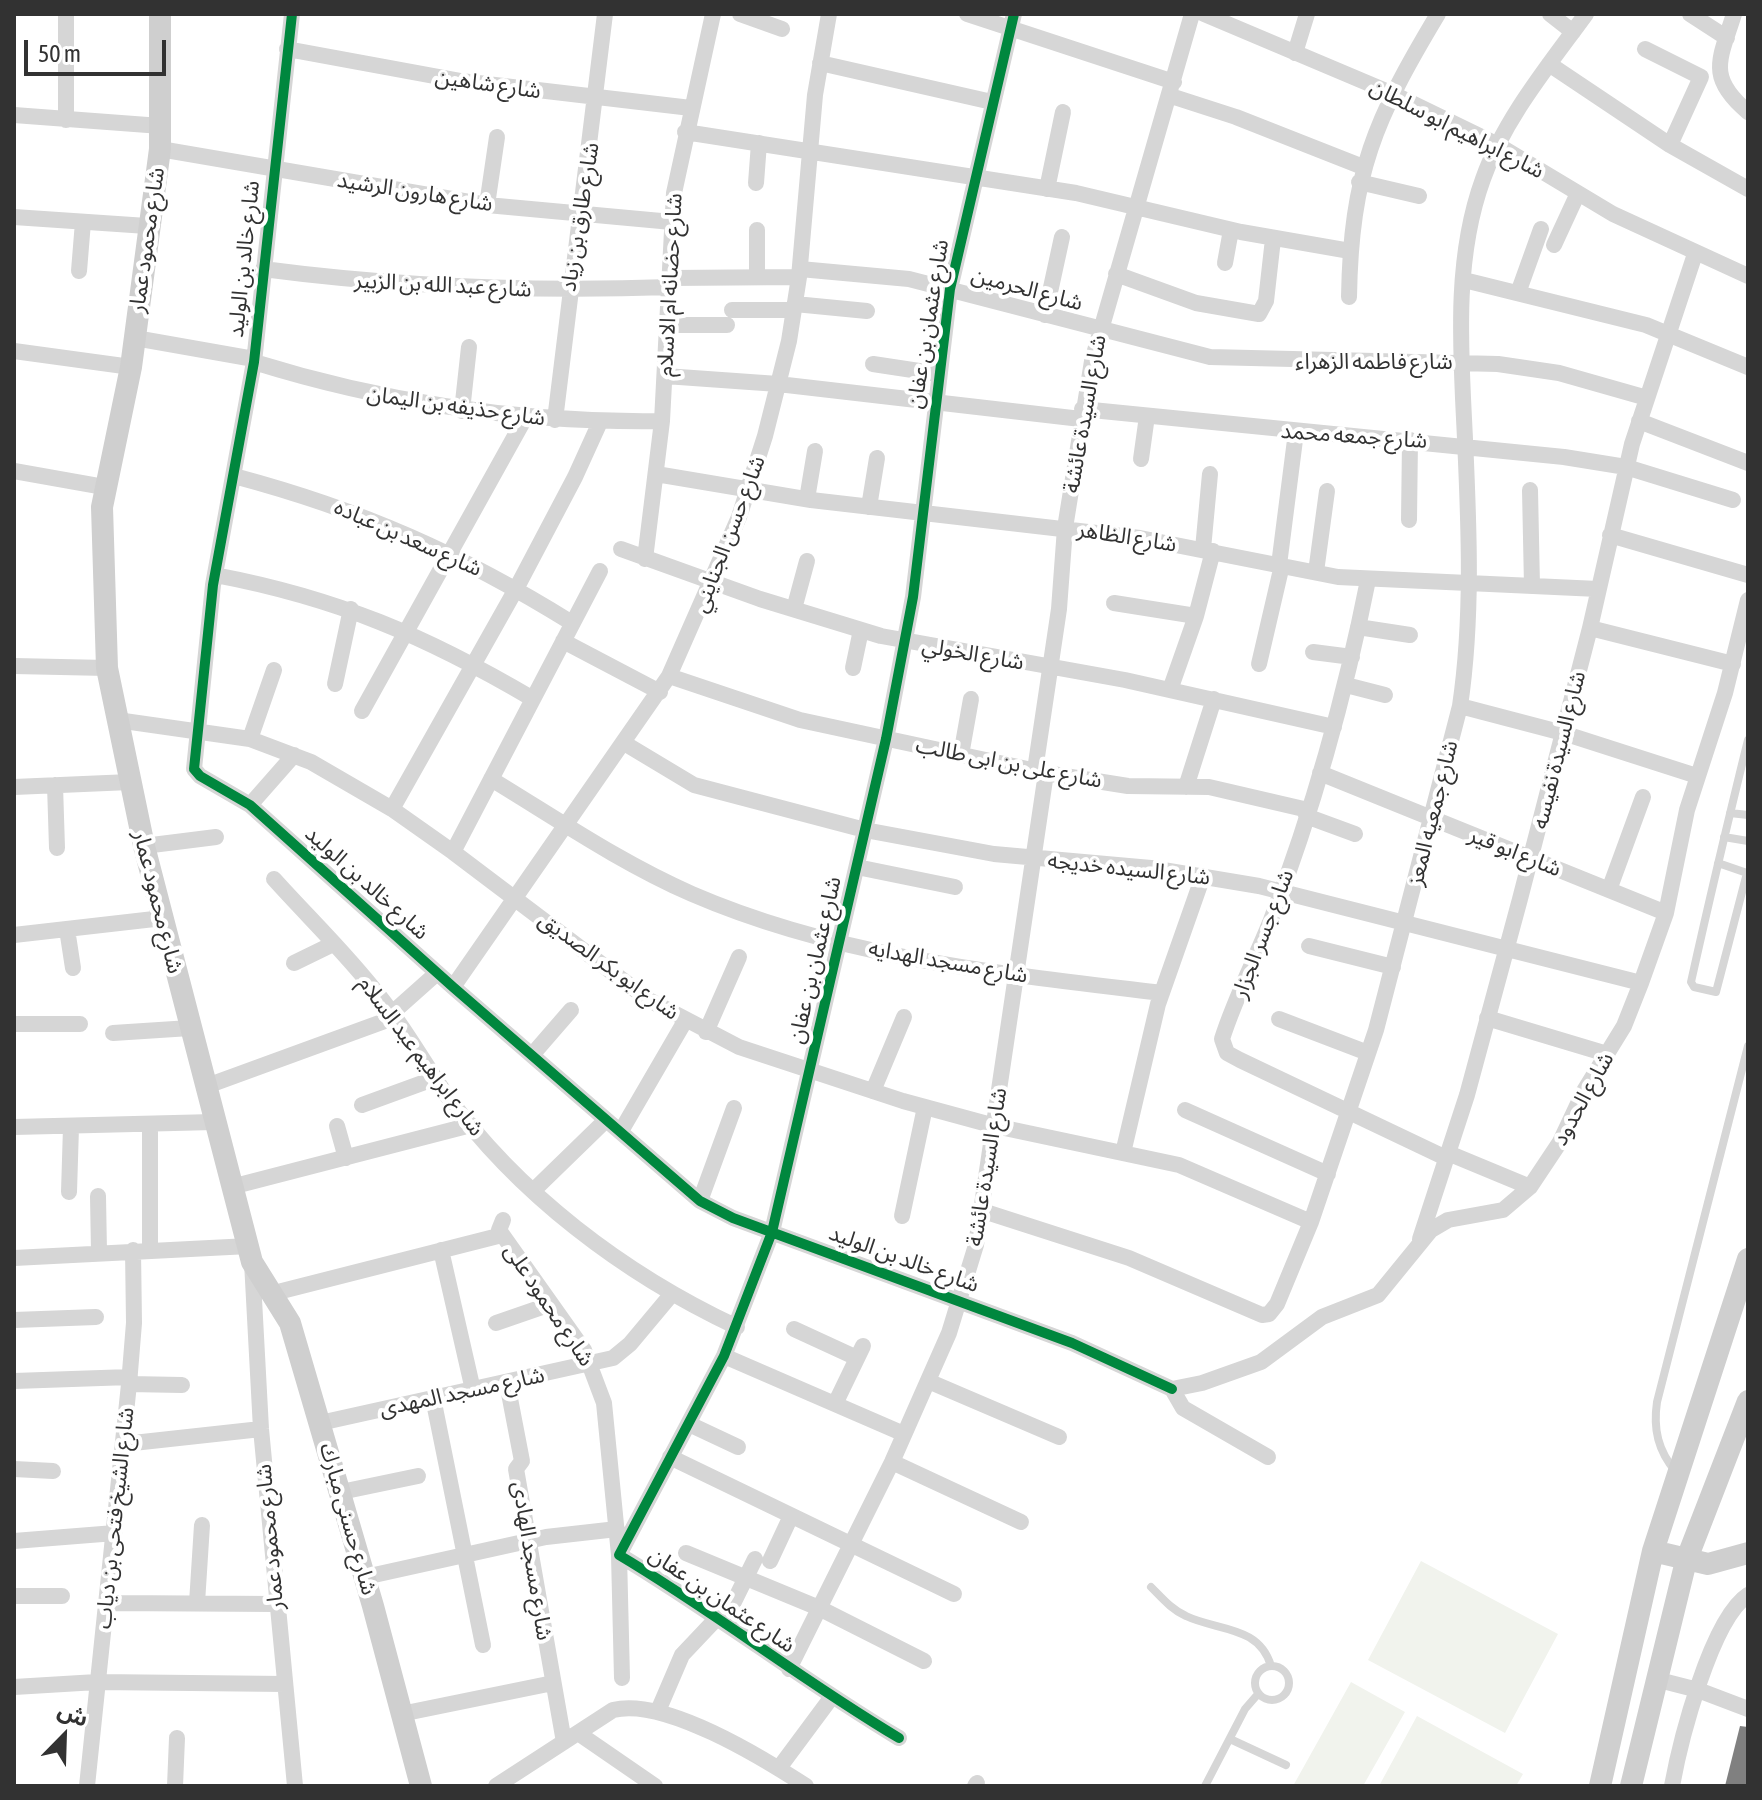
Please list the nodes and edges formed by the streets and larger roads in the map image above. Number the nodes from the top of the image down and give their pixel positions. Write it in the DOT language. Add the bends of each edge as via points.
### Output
graph roads {
  1 [pos="66,14"];
  2 [pos="160,14"];
  3 [pos="292,14"];
  4 [pos="605,14"];
  5 [pos="713,14"];
  6 [pos="740,14"];
  7 [pos="829,14"];
  8 [pos="967,14"];
  9 [pos="1192,14"];
  10 [pos="1204,14"];
  11 [pos="1307,14"];
  12 [pos="1437,14"];
  13 [pos="1550,14"];
  14 [pos="1586,14"];
  15 [pos="1690,14"];
  16 [pos="1734,14"];
  17 [pos="1012,20"];
  18 [pos="782,29"];
  19 [pos="1573,32"];
  20 [pos="1727,38"];
  21 [pos="287,49"];
  22 [pos="1645,49"];
  23 [pos="1295,53"];
  24 [pos="820,63"];
  25 [pos="1549,64"];
  26 [pos="1172,89"];
  27 [pos="1391,93"];
  28 [pos="597,98"];
  29 [pos="992,102"];
  30 [pos="691,108"];
  31 [pos="1063,112"];
  32 [pos="1748,112"];
  33 [pos="14,115"];
  34 [pos="66,120"];
  35 [pos="161,126"];
  36 [pos="685,132"];
  37 [pos="497,137"];
  38 [pos="759,143"];
  39 [pos="1498,145"];
  40 [pos="1670,145"];
  41 [pos="160,149"];
  42 [pos="809,150"];
  43 [pos="274,168"];
  44 [pos="1361,174"];
  45 [pos="975,178"];
  46 [pos="756,183"];
  47 [pos="1047,189"];
  48 [pos="1748,189"];
  49 [pos="1578,193"];
  50 [pos="1419,196"];
  51 [pos="487,205"];
  52 [pos="1138,205"];
  53 [pos="579,214"];
  54 [pos="14,217"];
  55 [pos="83,222"];
  56 [pos="672,222"];
  57 [pos="147,226"];
  58 [pos="1541,229"];
  59 [pos="757,230"];
  60 [pos="1231,230"];
  61 [pos="1062,237"];
  62 [pos="1273,239"];
  63 [pos="1554,245"];
  64 [pos="1350,251"];
  65 [pos="1695,254"];
  66 [pos="1225,263"];
  67 [pos="263,269"];
  68 [pos="79,271"];
  69 [pos="800,273"];
  70 [pos="1116,274"];
  71 [pos="1748,276"];
  72 [pos="757,277"];
  73 [pos="1464,280"];
  74 [pos="670,282"];
  75 [pos="950,289"];
  76 [pos="568,291"];
  77 [pos="1518,293"];
  78 [pos="1349,297"];
  79 [pos="794,307"];
  80 [pos="867,311"];
  81 [pos="1045,315"];
  82 [pos="668,325"];
  83 [pos="1100,329"];
  84 [pos="1669,332"];
  85 [pos="135,338"];
  86 [pos="469,347"];
  87 [pos="14,351"];
  88 [pos="254,360"];
  89 [pos="1461,362"];
  90 [pos="873,364"];
  91 [pos="131,367"];
  92 [pos="1748,367"];
  93 [pos="939,374"];
  94 [pos="665,376"];
  95 [pos="778,384"];
  96 [pos="1647,398"];
  97 [pos="936,403"];
  98 [pos="462,411"];
  99 [pos="1081,414"];
  100 [pos="1147,416"];
  101 [pos="525,418"];
  102 [pos="555,420"];
  103 [pos="662,421"];
  104 [pos="1639,421"];
  105 [pos="600,422"];
  106 [pos="1296,432"];
  107 [pos="1410,440"];
  108 [pos="1465,444"];
  109 [pos="815,451"];
  110 [pos="877,458"];
  111 [pos="1141,459"];
  112 [pos="1748,463"];
  113 [pos="1626,467"];
  114 [pos="14,471"];
  115 [pos="656,474"];
  116 [pos="1210,474"];
  117 [pos="234,476"];
  118 [pos="104,487"];
  119 [pos="749,490"];
  120 [pos="1530,490"];
  121 [pos="1327,491"];
  122 [pos="807,499"];
  123 [pos="1733,500"];
  124 [pos="869,507"];
  125 [pos="923,513"];
  126 [pos="1409,520"];
  127 [pos="1065,528"];
  128 [pos="1610,535"];
  129 [pos="621,549"];
  130 [pos="1208,550"];
  131 [pos="452,553"];
  132 [pos="645,559"];
  133 [pos="807,561"];
  134 [pos="1281,565"];
  135 [pos="600,571"];
  136 [pos="1316,572"];
  137 [pos="215,575"];
  138 [pos="1748,575"];
  139 [pos="1368,580"];
  140 [pos="712,582"];
  141 [pos="1468,584"];
  142 [pos="1532,586"];
  143 [pos="516,589"];
  144 [pos="1598,589"];
  145 [pos="1748,600"];
  146 [pos="1114,603"];
  147 [pos="351,609"];
  148 [pos="794,609"];
  149 [pos="1196,616"];
  150 [pos="572,623"];
  151 [pos="1358,627"];
  152 [pos="1590,628"];
  153 [pos="861,630"];
  154 [pos="407,631"];
  155 [pos="1410,635"];
  156 [pos="563,641"];
  157 [pos="905,642"];
  158 [pos="1313,652"];
  159 [pos="1352,657"];
  160 [pos="475,664"];
  161 [pos="1259,664"];
  162 [pos="1733,664"];
  163 [pos="14,666"];
  164 [pos="107,668"];
  165 [pos="853,668"];
  166 [pos="1051,668"];
  167 [pos="274,670"];
  168 [pos="669,676"];
  169 [pos="335,684"];
  170 [pos="1346,685"];
  171 [pos="1170,690"];
  172 [pos="660,692"];
  173 [pos="1385,695"];
  174 [pos="533,699"];
  175 [pos="971,699"];
  176 [pos="1214,699"];
  177 [pos="1460,706"];
  178 [pos="362,711"];
  179 [pos="117,720"];
  180 [pos="1334,727"];
  181 [pos="196,730"];
  182 [pos="1563,733"];
  183 [pos="250,739"];
  184 [pos="886,739"];
  185 [pos="624,743"];
  186 [pos="294,755"];
  187 [pos="961,755"];
  188 [pos="1040,772"];
  189 [pos="1320,773"];
  190 [pos="1697,776"];
  191 [pos="491,779"];
  192 [pos="130,782"];
  193 [pos="55,785"];
  194 [pos="14,787"];
  195 [pos="1186,787"];
  196 [pos="1643,797"];
  197 [pos="250,805"];
  198 [pos="392,809"];
  199 [pos="1307,813"];
  200 [pos="1431,818"];
  201 [pos="567,825"];
  202 [pos="865,830"];
  203 [pos="1355,834"];
  204 [pos="216,837"];
  205 [pos="144,846"];
  206 [pos="57,848"];
  207 [pos="453,852"];
  208 [pos="1033,858"];
  209 [pos="1531,858"];
  210 [pos="857,867"];
  211 [pos="1203,876"];
  212 [pos="274,879"];
  213 [pos="955,887"];
  214 [pos="1609,890"];
  215 [pos="1281,892"];
  216 [pos="515,898"];
  217 [pos="1666,913"];
  218 [pos="163,918"];
  219 [pos="1405,922"];
  220 [pos="67,929"];
  221 [pos="14,935"];
  222 [pos="839,941"];
  223 [pos="333,944"];
  224 [pos="1309,946"];
  225 [pos="1507,948"];
  226 [pos="739,957"];
  227 [pos="294,963"];
  228 [pos="1393,967"];
  229 [pos="73,968"];
  230 [pos="437,973"];
  231 [pos="1016,975"];
  232 [pos="1641,983"];
  233 [pos="453,987"];
  234 [pos="1162,993"];
  235 [pos="571,1010"];
  236 [pos="394,1015"];
  237 [pos="904,1017"];
  238 [pos="1487,1018"];
  239 [pos="1279,1019"];
  240 [pos="685,1021"];
  241 [pos="14,1024"];
  242 [pos="80,1024"];
  243 [pos="190,1028"];
  244 [pos="706,1032"];
  245 [pos="113,1033"];
  246 [pos="1368,1053"];
  247 [pos="1607,1054"];
  248 [pos="532,1055"];
  249 [pos="810,1071"];
  250 [pos="436,1078"];
  251 [pos="204,1087"];
  252 [pos="873,1091"];
  253 [pos="362,1105"];
  254 [pos="925,1107"];
  255 [pos="734,1108"];
  256 [pos="1185,1110"];
  257 [pos="1347,1111"];
  258 [pos="606,1120"];
  259 [pos="214,1122"];
  260 [pos="471,1125"];
  261 [pos="150,1126"];
  262 [pos="337,1126"];
  263 [pos="995,1126"];
  264 [pos="14,1127"];
  265 [pos="71,1127"];
  266 [pos="621,1131"];
  267 [pos="1123,1153"];
  268 [pos="1447,1156"];
  269 [pos="346,1158"];
  270 [pos="1328,1174"];
  271 [pos="235,1186"];
  272 [pos="1530,1187"];
  273 [pos="534,1190"];
  274 [pos="69,1192"];
  275 [pos="98,1196"];
  276 [pos="700,1201"];
  277 [pos="983,1211"];
  278 [pos="902,1216"];
  279 [pos="1311,1222"];
  280 [pos="772,1232"];
  281 [pos="1418,1245"];
  282 [pos="150,1249"];
  283 [pos="133,1250"];
  284 [pos="441,1250"];
  285 [pos="99,1252"];
  286 [pos="250,1254"];
  287 [pos="14,1258"];
  288 [pos="1748,1259"];
  289 [pos="274,1293"];
  290 [pos="671,1295"];
  291 [pos="959,1301"];
  292 [pos="551,1304"];
  293 [pos="96,1317"];
  294 [pos="14,1320"];
  295 [pos="496,1323"];
  296 [pos="737,1327"];
  297 [pos="794,1329"];
  298 [pos="724,1356"];
  299 [pos="591,1365"];
  300 [pos="130,1380"];
  301 [pos="14,1381"];
  302 [pos="928,1381"];
  303 [pos="507,1383"];
  304 [pos="182,1385"];
  305 [pos="1172,1389"];
  306 [pos="473,1390"];
  307 [pos="433,1398"];
  308 [pos="1748,1401"];
  309 [pos="835,1404"];
  310 [pos="320,1423"];
  311 [pos="689,1424"];
  312 [pos="261,1429"];
  313 [pos="904,1434"];
  314 [pos="1059,1437"];
  315 [pos="124,1444"];
  316 [pos="738,1447"];
  317 [pos="670,1457"];
  318 [pos="1268,1457"];
  319 [pos="892,1462"];
  320 [pos="14,1469"];
  321 [pos="53,1471"];
  322 [pos="418,1476"];
  323 [pos="341,1492"];
  324 [pos="791,1516"];
  325 [pos="1021,1522"];
  326 [pos="202,1525"];
  327 [pos="617,1529"];
  328 [pos="115,1533"];
  329 [pos="527,1540"];
  330 [pos="14,1541"];
  331 [pos="851,1545"];
  332 [pos="1653,1551"];
  333 [pos="686,1553"];
  334 [pos="1748,1553"];
  335 [pos="463,1555"];
  336 [pos="619,1555"];
  337 [pos="1686,1561"];
  338 [pos="365,1577"];
  339 [pos="746,1580"];
  340 [pos="954,1594"];
  341 [pos="1748,1595"];
  342 [pos="14,1596"];
  343 [pos="62,1596"];
  344 [pos="107,1603"];
  345 [pos="197,1603"];
  346 [pos="276,1604"];
  347 [pos="819,1608"];
  348 [pos="721,1620"];
  349 [pos="483,1645"];
  350 [pos="924,1661"];
  351 [pos="789,1669"];
  352 [pos="622,1678"];
  353 [pos="1655,1679"];
  354 [pos="97,1682"];
  355 [pos="553,1683"];
  356 [pos="285,1684"];
  357 [pos="14,1687"];
  358 [pos="1698,1690"];
  359 [pos="831,1698"];
  360 [pos="1748,1709"];
  361 [pos="658,1711"];
  362 [pos="401,1714"];
  363 [pos="571,1737"];
  364 [pos="177,1738"];
  365 [pos="899,1738"];
  366 [pos="779,1768"];
  367 [pos="87,1786"];
  368 [pos="175,1786"];
  369 [pos="295,1786"];
  370 [pos="421,1786"];
  371 [pos="496,1786"];
  372 [pos="655,1786"];
  373 [pos="806,1786"];
  374 [pos="1600,1786"];
  375 [pos="1631,1786"];
  376 [pos="1672,1786"];
  1 -- 34 [label="street"];
  2 -- 35 [label="street, شارع محمود عمار"];
  3 -- 21 [label="street, شارع خالد بن الوليد"];
  4 -- 28 [label="street, شارع طارق بن زياد"];
  5 -- 30 [label="street, شارع حضانه ام الاسلام"];
  6 -- 18 [label="street"];
  7 -- 24 [label="street, شارع حسن الجنايني"];
  8 -- 17 [label="street"];
  9 -- 26 [label="street, شارع السيدة عائشة"];
  10 -- 23 [label="street, شارع ابراهيم ابو سلطان"];
  11 -- 23 [label="street"];
  12 -- 27 [label="street"];
  13 -- 19 [label="street"];
  14 -- 19 [label="street, شارع جمعيه المعز"];
  15 -- 20 [label="street"];
  16 -- 20 [label="street"];
  17 -- 26 [label="street"];
  17 -- 29 [label="street, شارع عثمان بن عفان"];
  19 -- 25 [label="street, شارع جمعيه المعز"];
  20 -- 32 [label="street" via="1720,53 1721,77"];
  21 -- 28 [label="street, شارع شاهين" via="461,81"];
  21 -- 43 [label="street, شارع خالد بن الوليد"];
  22 -- 40 [label="street" via="1701,77"];
  23 -- 27 [label="street, شارع ابراهيم ابو سلطان"];
  24 -- 29 [label="street"];
  24 -- 42 [label="street, شارع حسن الجنايني"];
  25 -- 39 [label="street, شارع جمعيه المعز"];
  25 -- 40 [label="street"];
  26 -- 44 [label="street"];
  26 -- 52 [label="street, شارع السيدة عائشة"];
  27 -- 39 [label="street, شارع ابراهيم ابو سلطان"];
  27 -- 44 [label="street"];
  28 -- 30 [label="street, شارع شاهين"];
  28 -- 53 [label="street, شارع طارق بن زياد"];
  29 -- 45 [label="street, شارع عثمان بن عفان"];
  30 -- 36 [label="street, شارع حضانه ام الاسلام"];
  31 -- 47 [label="street"];
  33 -- 34 [label="street"];
  34 -- 35 [label="street"];
  35 -- 41 [label="street, شارع محمود عمار"];
  36 -- 38 [label="street"];
  36 -- 56 [label="street, شارع حضانه ام الاسلام"];
  37 -- 51 [label="street"];
  38 -- 42 [label="street"];
  38 -- 46 [label="street"];
  39 -- 49 [label="street, شارع ابراهيم ابو سلطان"];
  39 -- 73 [label="street, شارع جمعيه المعز" via="1473,210"];
  40 -- 48 [label="street"];
  41 -- 43 [label="street, شارع هارون الرشيد"];
  41 -- 57 [label="street, شارع محمود عمار"];
  42 -- 45 [label="street"];
  42 -- 69 [label="street, شارع حسن الجنايني"];
  43 -- 51 [label="street, شارع هارون الرشيد"];
  43 -- 67 [label="street, شارع خالد بن الوليد"];
  44 -- 50 [label="street"];
  44 -- 64 [label="street"];
  45 -- 47 [label="street"];
  45 -- 75 [label="street, شارع عثمان بن عفان"];
  47 -- 52 [label="street"];
  49 -- 63 [label="street"];
  49 -- 65 [label="street, شارع ابراهيم ابو سلطان"];
  51 -- 53 [label="street, شارع هارون الرشيد"];
  52 -- 60 [label="street"];
  52 -- 70 [label="street, شارع السيدة عائشة"];
  53 -- 56 [label="street, شارع هارون الرشيد"];
  53 -- 76 [label="street, شارع طارق بن زياد"];
  54 -- 55 [label="street"];
  55 -- 57 [label="street"];
  55 -- 68 [label="street"];
  56 -- 74 [label="street, شارع حضانه ام الاسلام"];
  57 -- 85 [label="street, شارع محمود عمار"];
  58 -- 77 [label="street"];
  59 -- 72 [label="street"];
  60 -- 62 [label="street"];
  60 -- 66 [label="street"];
  61 -- 81 [label="street"];
  62 -- 64 [label="street"];
  62 -- 70 [label="street" via="1266,301 1259,314 1196,303"];
  64 -- 78 [label="street"];
  65 -- 71 [label="street, شارع ابراهيم ابو سلطان"];
  65 -- 84 [label="street, شارع السيدة نفيسه"];
  67 -- 76 [label="street, شارع عبد الله بن الزبير" via="415,286"];
  67 -- 88 [label="street, شارع خالد بن الوليد"];
  69 -- 72 [label="street, شارع الحرمين"];
  69 -- 75 [label="street, شارع الحرمين" via="881,274"];
  69 -- 79 [label="street, شارع حسن الجنايني"];
  70 -- 83 [label="street, شارع السيدة عائشة"];
  72 -- 74 [label="street, شارع الحرمين"];
  73 -- 77 [label="street"];
  73 -- 89 [label="street, شارع جمعيه المعز"];
  74 -- 76 [label="street, شارع عبد الله بن الزبير"];
  74 -- 82 [label="street, شارع حضانه ام الاسلام"];
  75 -- 81 [label="street, شارع الحرمين"];
  75 -- 93 [label="street, شارع عثمان بن عفان"];
  76 -- 102 [label="street, شارع طارق بن زياد"];
  77 -- 84 [label="street"];
  79 -- 80 [label="street"];
  79 -- 82 [label="street"];
  79 -- 95 [label="street, شارع حسن الجنايني"];
  81 -- 83 [label="street, شارع الحرمين"];
  82 -- 94 [label="street, شارع حضانه ام الاسلام"];
  83 -- 89 [label="street, شارع فاطمه الزهراء" via="1238,361"];
  83 -- 99 [label="street, شارع السيدة عائشة"];
  84 -- 92 [label="street"];
  84 -- 96 [label="street, شارع السيدة نفيسه"];
  85 -- 88 [label="street, شارع حذيفه بن اليمان"];
  85 -- 91 [label="street, شارع محمود عمار"];
  86 -- 98 [label="street"];
  87 -- 91 [label="street"];
  88 -- 98 [label="street, شارع حذيفه بن اليمان" via="368,394"];
  88 -- 117 [label="street, شارع خالد بن الوليد"];
  89 -- 96 [label="street, شارع فاطمه الزهراء" via="1559,373"];
  89 -- 108 [label="street, شارع جمعيه المعز"];
  90 -- 93 [label="street"];
  91 -- 118 [label="street, شارع محمود عمار"];
  93 -- 97 [label="street, شارع عثمان بن عفان"];
  94 -- 95 [label="street, شارع جمعه محمد"];
  94 -- 103 [label="street, شارع حضانه ام الاسلام"];
  95 -- 97 [label="street, شارع جمعه محمد"];
  95 -- 119 [label="street, شارع حسن الجنايني"];
  96 -- 104 [label="street, شارع السيدة نفيسه"];
  97 -- 99 [label="street, شارع جمعه محمد"];
  97 -- 125 [label="street, شارع عثمان بن عفان"];
  98 -- 101 [label="street, شارع حذيفه بن اليمان"];
  99 -- 100 [label="street, شارع جمعه محمد"];
  99 -- 127 [label="street, شارع السيدة عائشة"];
  100 -- 106 [label="street, شارع جمعه محمد"];
  100 -- 111 [label="street"];
  101 -- 102 [label="street, شارع حذيفه بن اليمان"];
  101 -- 131 [label="street"];
  102 -- 105 [label="street, شارع حذيفه بن اليمان"];
  103 -- 105 [label="street, شارع حذيفه بن اليمان"];
  103 -- 115 [label="street, شارع حضانه ام الاسلام"];
  104 -- 112 [label="street"];
  104 -- 113 [label="street, شارع السيدة نفيسه"];
  105 -- 143 [label="street"];
  106 -- 107 [label="street, شارع جمعه محمد"];
  106 -- 134 [label="street"];
  107 -- 108 [label="street, شارع جمعه محمد"];
  107 -- 126 [label="street"];
  108 -- 113 [label="street, شارع جمعه محمد"];
  108 -- 141 [label="street, شارع جمعيه المعز"];
  109 -- 122 [label="street"];
  110 -- 124 [label="street"];
  113 -- 123 [label="street, شارع جمعه محمد"];
  113 -- 128 [label="street, شارع السيدة نفيسه"];
  114 -- 118 [label="street"];
  115 -- 119 [label="street, شارع الظاهر"];
  115 -- 132 [label="street, شارع حضانه ام الاسلام"];
  116 -- 130 [label="street"];
  117 -- 131 [label="street, شارع سعد بن عباده" via="343,508"];
  117 -- 137 [label="street, شارع خالد بن الوليد"];
  118 -- 164 [label="street, شارع محمود عمار"];
  119 -- 122 [label="street, شارع الظاهر"];
  119 -- 140 [label="street, شارع حسن الجنايني"];
  120 -- 142 [label="street"];
  121 -- 136 [label="street"];
  122 -- 124 [label="street, شارع الظاهر"];
  124 -- 125 [label="street, شارع الظاهر"];
  125 -- 127 [label="street, شارع الظاهر"];
  125 -- 157 [label="street, شارع عثمان بن عفان"];
  127 -- 130 [label="street, شارع الظاهر"];
  127 -- 166 [label="street, شارع السيدة عائشة"];
  128 -- 138 [label="street"];
  128 -- 144 [label="street, شارع السيدة نفيسه"];
  129 -- 132 [label="street, شارع الخولي"];
  130 -- 134 [label="street, شارع الظاهر"];
  130 -- 149 [label="street"];
  131 -- 143 [label="street, شارع سعد بن عباده"];
  131 -- 154 [label="street"];
  132 -- 140 [label="street, شارع الخولي"];
  133 -- 148 [label="street"];
  134 -- 136 [label="street, شارع الظاهر"];
  134 -- 161 [label="street"];
  135 -- 150 [label="street"];
  136 -- 139 [label="street, شارع الظاهر"];
  137 -- 147 [label="street"];
  137 -- 181 [label="street, شارع خالد بن الوليد"];
  139 -- 141 [label="street, شارع الظاهر"];
  139 -- 151 [label="street, شارع جسر الجزار"];
  140 -- 148 [label="street, شارع الخولي"];
  140 -- 168 [label="street, شارع حسن الجنايني"];
  141 -- 142 [label="street, شارع الظاهر"];
  141 -- 177 [label="street, شارع جمعيه المعز"];
  142 -- 144 [label="street, شارع الظاهر"];
  143 -- 150 [label="street, شارع سعد بن عباده"];
  143 -- 160 [label="street"];
  144 -- 152 [label="street, شارع السيدة نفيسه"];
  145 -- 162 [label="street, شارع الحدود"];
  146 -- 149 [label="street"];
  147 -- 154 [label="street"];
  147 -- 169 [label="street"];
  148 -- 153 [label="street, شارع الخولي"];
  149 -- 171 [label="street"];
  150 -- 156 [label="street"];
  151 -- 155 [label="street"];
  151 -- 159 [label="street, شارع جسر الجزار"];
  152 -- 162 [label="street"];
  152 -- 182 [label="street, شارع السيدة نفيسه"];
  153 -- 157 [label="street, شارع الخولي"];
  153 -- 165 [label="street"];
  154 -- 160 [label="street"];
  154 -- 178 [label="street"];
  156 -- 172 [label="street"];
  156 -- 174 [label="street"];
  157 -- 166 [label="street, شارع الخولي"];
  157 -- 184 [label="street, شارع عثمان بن عفان"];
  158 -- 159 [label="street"];
  159 -- 170 [label="street, شارع جسر الجزار"];
  160 -- 174 [label="street"];
  160 -- 198 [label="street"];
  162 -- 190 [label="street, شارع الحدود"];
  163 -- 164 [label="street"];
  164 -- 179 [label="street, شارع محمود عمار"];
  166 -- 171 [label="street, شارع الخولي"];
  166 -- 188 [label="street, شارع السيدة عائشة"];
  167 -- 183 [label="street"];
  168 -- 172 [label="street, شارع حسن الجنايني"];
  168 -- 184 [label="street, شارع على بن ابى طالب" via="800,720"];
  170 -- 173 [label="street"];
  170 -- 180 [label="street, شارع جسر الجزار"];
  171 -- 176 [label="street, شارع الخولي"];
  172 -- 185 [label="street, شارع حسن الجنايني"];
  174 -- 191 [label="street"];
  175 -- 187 [label="street"];
  176 -- 180 [label="street, شارع الخولي"];
  176 -- 195 [label="street"];
  177 -- 182 [label="street"];
  177 -- 200 [label="street, شارع جمعيه المعز"];
  179 -- 181 [label="street, شارع ابو بكر الصديق"];
  179 -- 192 [label="street, شارع محمود عمار"];
  180 -- 189 [label="street, شارع جسر الجزار"];
  181 -- 183 [label="street, شارع ابو بكر الصديق"];
  181 -- 197 [label="street, شارع خالد بن الوليد" via="194,769"];
  182 -- 190 [label="street"];
  182 -- 209 [label="street, شارع السيدة نفيسه"];
  183 -- 186 [label="street, شارع ابو بكر الصديق"];
  184 -- 187 [label="street, شارع على بن ابى طالب"];
  184 -- 202 [label="street, شارع عثمان بن عفان"];
  185 -- 201 [label="street, شارع حسن الجنايني"];
  185 -- 202 [label="street, شارع السيده خديجه" via="694,785"];
  186 -- 197 [label="street"];
  186 -- 198 [label="street, شارع ابو بكر الصديق"];
  187 -- 188 [label="street, شارع على بن ابى طالب"];
  188 -- 195 [label="street, شارع على بن ابى طالب" via="1128,786"];
  188 -- 208 [label="street, شارع السيدة عائشة"];
  189 -- 199 [label="street, شارع جسر الجزار"];
  189 -- 200 [label="street, شارع ابو قير"];
  190 -- 217 [label="street, شارع الحدود"];
  191 -- 201 [label="street, شارع مسجد الهدايه"];
  191 -- 207 [label="street"];
  192 -- 193 [label="street"];
  192 -- 205 [label="street, شارع محمود عمار"];
  193 -- 194 [label="street"];
  193 -- 206 [label="street"];
  195 -- 199 [label="street, شارع على بن ابى طالب" via="1228,790"];
  196 -- 214 [label="street"];
  197 -- 230 [label="street, شارع خالد بن الوليد"];
  198 -- 207 [label="street, شارع ابو بكر الصديق"];
  199 -- 203 [label="street, شارع على بن ابى طالب"];
  199 -- 215 [label="street, شارع جسر الجزار"];
  200 -- 209 [label="street, شارع ابو قير"];
  200 -- 219 [label="street, شارع جمعيه المعز"];
  201 -- 216 [label="street, شارع حسن الجنايني"];
  201 -- 222 [label="street, شارع مسجد الهدايه" via="640,870 694,895"];
  202 -- 208 [label="street, شارع السيده خديجه"];
  202 -- 210 [label="street, شارع عثمان بن عفان"];
  204 -- 205 [label="street"];
  205 -- 218 [label="street, شارع محمود عمار"];
  207 -- 216 [label="street, شارع ابو بكر الصديق"];
  208 -- 211 [label="street, شارع السيده خديجه"];
  208 -- 231 [label="street, شارع السيدة عائشة"];
  209 -- 214 [label="street, شارع ابو قير"];
  209 -- 225 [label="street, شارع السيدة نفيسه"];
  210 -- 213 [label="street"];
  210 -- 222 [label="street, شارع عثمان بن عفان"];
  211 -- 215 [label="street, شارع السيده خديجه"];
  211 -- 234 [label="street"];
  212 -- 223 [label="street, شارع ابراهيم عبد السلام"];
  214 -- 217 [label="street, شارع ابو قير"];
  215 -- 219 [label="street, شارع السيده خديجه"];
  215 -- 257 [label="street, شارع جسر الجزار" via="1222,1039 1227,1053"];
  216 -- 233 [label="street, شارع حسن الجنايني"];
  216 -- 240 [label="street, شارع ابو بكر الصديق" via="649,1000"];
  217 -- 232 [label="street, شارع الحدود"];
  218 -- 220 [label="street"];
  218 -- 243 [label="street, شارع محمود عمار"];
  219 -- 225 [label="street, شارع السيده خديجه"];
  219 -- 228 [label="street, شارع جمعيه المعز"];
  220 -- 221 [label="street"];
  220 -- 229 [label="street"];
  222 -- 231 [label="street, شارع مسجد الهدايه"];
  222 -- 249 [label="street, شارع عثمان بن عفان"];
  223 -- 227 [label="street"];
  223 -- 236 [label="street, شارع ابراهيم عبد السلام"];
  224 -- 228 [label="street"];
  225 -- 232 [label="street, شارع السيده خديجه"];
  225 -- 238 [label="street, شارع السيدة نفيسه"];
  226 -- 244 [label="street"];
  228 -- 246 [label="street, شارع جمعيه المعز"];
  230 -- 233 [label="street, شارع خالد بن الوليد"];
  230 -- 236 [label="street"];
  231 -- 234 [label="street, شارع مسجد الهدايه"];
  231 -- 263 [label="street, شارع السيدة عائشة"];
  232 -- 247 [label="street, شارع الحدود"];
  233 -- 248 [label="street, شارع خالد بن الوليد"];
  234 -- 267 [label="street"];
  235 -- 248 [label="street"];
  236 -- 250 [label="street, شارع ابراهيم عبد السلام"];
  236 -- 251 [label="street"];
  237 -- 252 [label="street"];
  238 -- 247 [label="street"];
  238 -- 268 [label="street, شارع السيدة نفيسه"];
  239 -- 246 [label="street"];
  240 -- 244 [label="street, شارع ابو بكر الصديق"];
  240 -- 266 [label="street"];
  241 -- 242 [label="street"];
  243 -- 245 [label="street"];
  243 -- 251 [label="street, شارع محمود عمار"];
  244 -- 249 [label="street, شارع ابو بكر الصديق"];
  246 -- 257 [label="street, شارع جمعيه المعز"];
  247 -- 272 [label="street, شارع الحدود"];
  248 -- 258 [label="street, شارع خالد بن الوليد"];
  249 -- 252 [label="street, شارع ابو بكر الصديق"];
  249 -- 280 [label="street, شارع عثمان بن عفان"];
  250 -- 253 [label="street"];
  250 -- 260 [label="street, شارع ابراهيم عبد السلام"];
  251 -- 259 [label="street, شارع محمود عمار"];
  252 -- 254 [label="street, شارع ابو بكر الصديق"];
  254 -- 263 [label="street, شارع ابو بكر الصديق"];
  254 -- 278 [label="street"];
  255 -- 276 [label="street"];
  256 -- 270 [label="street"];
  257 -- 268 [label="street, شارع جسر الجزار"];
  257 -- 270 [label="street, شارع جمعيه المعز"];
  258 -- 266 [label="street, شارع خالد بن الوليد"];
  258 -- 273 [label="street"];
  259 -- 261 [label="street"];
  259 -- 271 [label="street, شارع محمود عمار"];
  260 -- 269 [label="street"];
  260 -- 273 [label="street, شارع ابراهيم عبد السلام"];
  261 -- 265 [label="street"];
  261 -- 282 [label="street"];
  262 -- 269 [label="street"];
  263 -- 267 [label="street, شارع ابو بكر الصديق"];
  263 -- 277 [label="street, شارع السيدة عائشة"];
  264 -- 265 [label="street"];
  265 -- 274 [label="street"];
  266 -- 276 [label="street, شارع خالد بن الوليد"];
  267 -- 279 [label="street, شارع ابو بكر الصديق" via="1179,1165"];
  268 -- 272 [label="street, شارع جسر الجزار"];
  268 -- 281 [label="street, شارع السيدة نفيسه"];
  269 -- 271 [label="street"];
  270 -- 279 [label="street, شارع جمعيه المعز"];
  271 -- 286 [label="street, شارع محمود عمار"];
  272 -- 281 [label="street, شارع الحدود" via="1503,1210 1448,1220"];
  273 -- 290 [label="street, شارع ابراهيم عبد السلام" via="608,1252"];
  275 -- 285 [label="street"];
  276 -- 280 [label="street, شارع خالد بن الوليد"];
  277 -- 279 [label="street, شارع جمعيه المعز" via="1129,1258 1262,1315 1274,1310"];
  277 -- 291 [label="street, شارع السيدة عائشة"];
  280 -- 291 [label="street, شارع خالد بن الوليد"];
  280 -- 296 [label="street, شارع عثمان بن عفان"];
  281 -- 305 [label="street, شارع الحدود" via="1378,1295 1322,1317 1261,1362"];
  282 -- 283 [label="street"];
  282 -- 286 [label="street"];
  283 -- 285 [label="street"];
  283 -- 300 [label="street, شارع الشيخ فتحى بن دياب"];
  284 -- 289 [label="street"];
  284 -- 292 [label="street, شارع محمود على" via="502,1227"];
  284 -- 306 [label="street"];
  285 -- 287 [label="street"];
  286 -- 289 [label="street, شارع حسنى مبارك"];
  286 -- 312 [label="street, شارع محمود عمار"];
  288 -- 332 [label="street"];
  289 -- 310 [label="street, شارع حسنى مبارك" via="290,1323"];
  290 -- 296 [label="street, شارع ابراهيم عبد السلام"];
  290 -- 299 [label="street, شارع مسجد المهدى" via="630,1344 613,1358"];
  291 -- 302 [label="street, شارع السيدة عائشة"];
  291 -- 305 [label="street, شارع خالد بن الوليد"];
  292 -- 295 [label="street"];
  292 -- 299 [label="street, شارع محمود على"];
  293 -- 294 [label="street"];
  296 -- 298 [label="street, شارع عثمان بن عفان"];
  297 -- 309 [label="street" via="860,1352"];
  298 -- 309 [label="street"];
  298 -- 311 [label="street, شارع عثمان بن عفان"];
  299 -- 303 [label="street, شارع مسجد المهدى"];
  299 -- 327 [label="street, شارع محمود على" via="609,1431"];
  300 -- 301 [label="street"];
  300 -- 304 [label="street"];
  300 -- 315 [label="street, شارع الشيخ فتحى بن دياب"];
  302 -- 313 [label="street, شارع السيدة عائشة"];
  302 -- 314 [label="street"];
  303 -- 306 [label="street, شارع مسجد المهدى"];
  303 -- 329 [label="street, شارع مسجد الهادى" via="522,1461 516,1469"];
  305 -- 318 [label="street" via="1183,1408"];
  306 -- 307 [label="street, شارع مسجد المهدى"];
  307 -- 310 [label="street, شارع مسجد المهدى"];
  307 -- 335 [label="street"];
  308 -- 337 [label="street"];
  309 -- 313 [label="street"];
  310 -- 323 [label="street, شارع حسنى مبارك"];
  311 -- 316 [label="street"];
  311 -- 317 [label="street, شارع عثمان بن عفان"];
  312 -- 315 [label="street"];
  312 -- 346 [label="street, شارع محمود عمار"];
  313 -- 319 [label="street, شارع السيدة عائشة"];
  315 -- 328 [label="street, شارع الشيخ فتحى بن دياب"];
  317 -- 324 [label="street"];
  317 -- 336 [label="street, شارع عثمان بن عفان"];
  319 -- 325 [label="street"];
  319 -- 331 [label="street, شارع السيدة عائشة"];
  320 -- 321 [label="street"];
  322 -- 323 [label="street"];
  323 -- 338 [label="street, شارع حسنى مبارك"];
  324 -- 331 [label="street"];
  324 -- 339 [label="street"];
  326 -- 345 [label="street"];
  327 -- 329 [label="street"];
  327 -- 336 [label="street, شارع محمود على"];
  328 -- 330 [label="street"];
  328 -- 344 [label="street, شارع الشيخ فتحى بن دياب"];
  329 -- 335 [label="street"];
  329 -- 355 [label="street, شارع مسجد الهادى"];
  331 -- 340 [label="street"];
  331 -- 347 [label="street, شارع السيدة عائشة"];
  332 -- 337 [label="street"];
  332 -- 374 [label="street"];
  333 -- 339 [label="street"];
  334 -- 337 [label="street" via="1708,1564"];
  335 -- 338 [label="street"];
  335 -- 349 [label="street"];
  336 -- 348 [label="street, شارع عثمان بن عفان"];
  336 -- 352 [label="street, شارع محمود على"];
  337 -- 353 [label="street"];
  338 -- 362 [label="street, شارع حسنى مبارك"];
  339 -- 347 [label="street"];
  339 -- 348 [label="street"];
  341 -- 358 [label="street" via="1731,1611"];
  342 -- 343 [label="street"];
  344 -- 345 [label="street"];
  344 -- 354 [label="street, شارع الشيخ فتحى بن دياب"];
  345 -- 346 [label="street"];
  346 -- 356 [label="street, شارع محمود عمار"];
  347 -- 350 [label="street"];
  347 -- 351 [label="street, شارع السيدة عائشة"];
  348 -- 351 [label="street, شارع عثمان بن عفان"];
  348 -- 361 [label="street" via="682,1655"];
  351 -- 359 [label="street, شارع عثمان بن عفان"];
  353 -- 358 [label="street"];
  353 -- 375 [label="street"];
  354 -- 356 [label="street"];
  354 -- 357 [label="street"];
  354 -- 367 [label="street, شارع الشيخ فتحى بن دياب"];
  355 -- 362 [label="street"];
  355 -- 363 [label="street, شارع مسجد الهادى"];
  356 -- 369 [label="street, شارع محمود عمار"];
  358 -- 360 [label="street"];
  358 -- 376 [label="street"];
  359 -- 365 [label="street, شارع عثمان بن عفان"];
  359 -- 366 [label="street"];
  361 -- 363 [label="street" via="631,1705 613,1710"];
  361 -- 366 [label="street"];
  362 -- 370 [label="street, شارع حسنى مبارك"];
  363 -- 371 [label="street"];
  363 -- 372 [label="street"];
  364 -- 368 [label="street"];
  366 -- 373 [label="street"];
}
